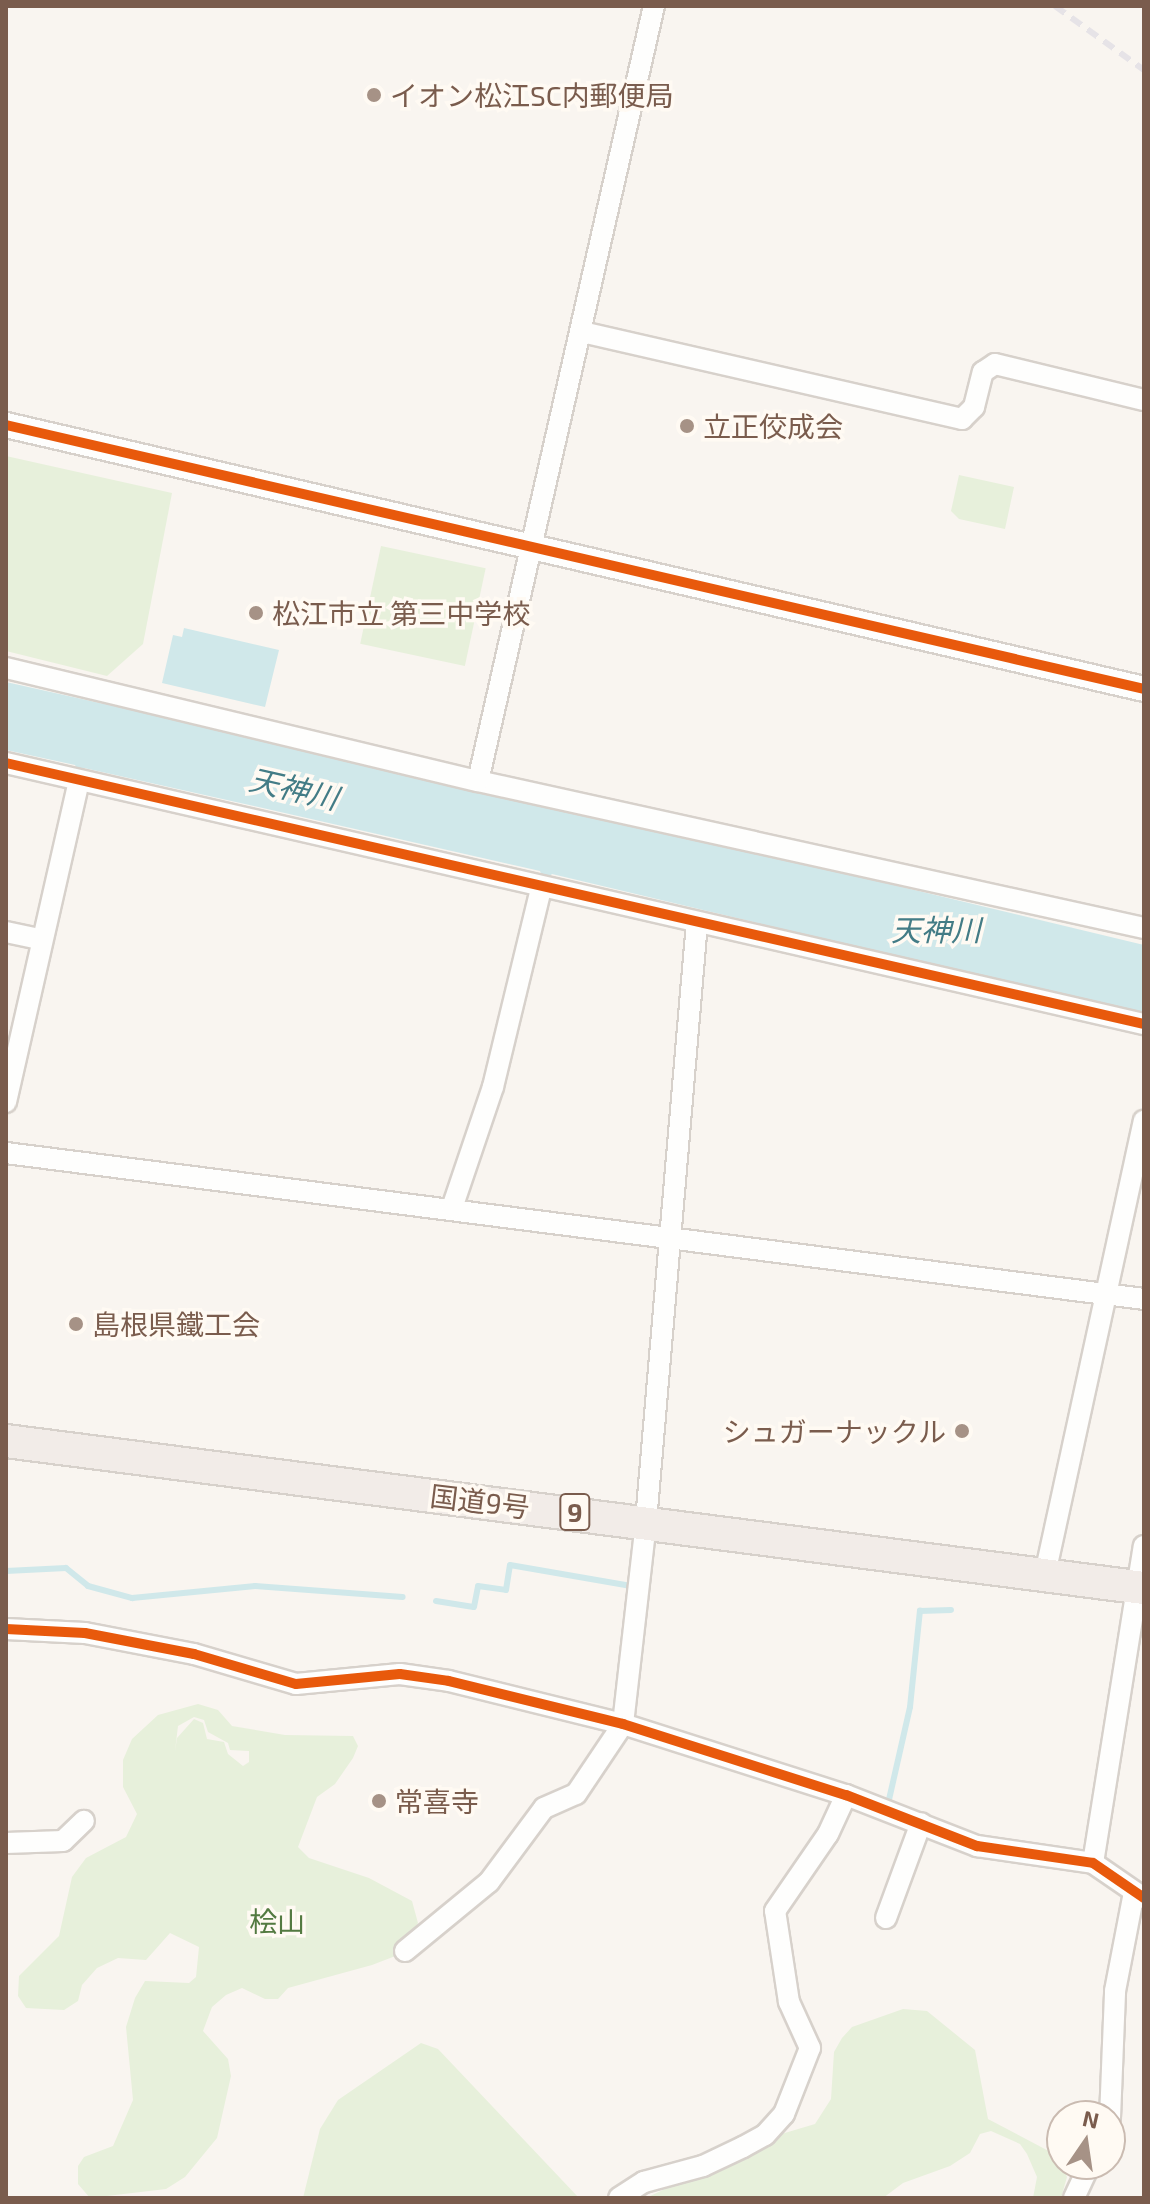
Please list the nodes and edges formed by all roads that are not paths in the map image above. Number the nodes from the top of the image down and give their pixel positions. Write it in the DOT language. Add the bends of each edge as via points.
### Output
graph roads {
  1 [pos="654,6"];
  2 [pos="582,332"];
  3 [pos="1144,400"];
  4 [pos="6,425"];
  5 [pos="530,549"];
  6 [pos="6,668"];
  7 [pos="1144,689"];
  8 [pos="6,763"];
  9 [pos="79,780"];
  10 [pos="478,781"];
  11 [pos="541,888"];
  12 [pos="697,922"];
  13 [pos="1144,928"];
  14 [pos="6,932"];
  15 [pos="40,939"];
  16 [pos="1144,1024"];
  17 [pos="6,1102"];
  18 [pos="1144,1121"];
  19 [pos="6,1153"];
  20 [pos="452,1208"];
  21 [pos="669,1235"];
  22 [pos="1108,1294"];
  23 [pos="1144,1299"];
  24 [pos="7,1446"];
  25 [pos="646,1521"];
  26 [pos="1144,1546"];
  27 [pos="1045,1574"];
  28 [pos="1141,1587"];
  29 [pos="6,1629"];
  30 [pos="623,1724"];
  31 [pos="846,1795"];
  32 [pos="84,1821"];
  33 [pos="921,1823"];
  34 [pos="6,1843"];
  35 [pos="1093,1863"];
  36 [pos="1139,1895"];
  37 [pos="886,1918"];
  38 [pos="405,1951"];
  39 [pos="1111,2100"];
  40 [pos="619,2198"];
  1 -- 2 [label="street"];
  2 -- 3 [label="street" via="962,419 974,407 983,372 995,364"];
  2 -- 5 [label="street"];
  4 -- 5 [label="street"];
  5 -- 7 [label="street"];
  5 -- 10 [label="street"];
  6 -- 10 [label="street"];
  8 -- 9 [label="street"];
  9 -- 11 [label="street"];
  9 -- 15 [label="street"];
  10 -- 13 [label="street"];
  11 -- 12 [label="street"];
  11 -- 20 [label="street" via="493,1087"];
  12 -- 16 [label="street"];
  12 -- 21 [label="street"];
  14 -- 15 [label="street"];
  15 -- 17 [label="street"];
  18 -- 22 [label="street"];
  19 -- 20 [label="street"];
  20 -- 21 [label="street"];
  21 -- 22 [label="street"];
  21 -- 25 [label="street"];
  22 -- 23 [label="street"];
  22 -- 27 [label="street"];
  24 -- 25 [label="highway, 国道9号 / 9"];
  25 -- 27 [label="highway, 国道9号 / 9"];
  25 -- 30 [label="street"];
  26 -- 28 [label="street"];
  27 -- 28 [label="highway, 国道9号 / 9"];
  28 -- 35 [label="street"];
  29 -- 30 [label="street" via="85,1633 194,1654 296,1684 417,1676"];
  30 -- 31 [label="street"];
  30 -- 38 [label="street" via="576,1794 544,1808 489,1882"];
  31 -- 33 [label="street"];
  31 -- 40 [label="street" via="828,1834 775,1911 789,2002 810,2048 784,2114 765,2135 743,2147 703,2166 644,2182"];
  32 -- 34 [label="street" via="63,1841"];
  33 -- 35 [label="street" via="1007,1854"];
  33 -- 37 [label="street"];
  35 -- 36 [label="street"];
  36 -- 39 [label="street" via="1115,1991"];
}
